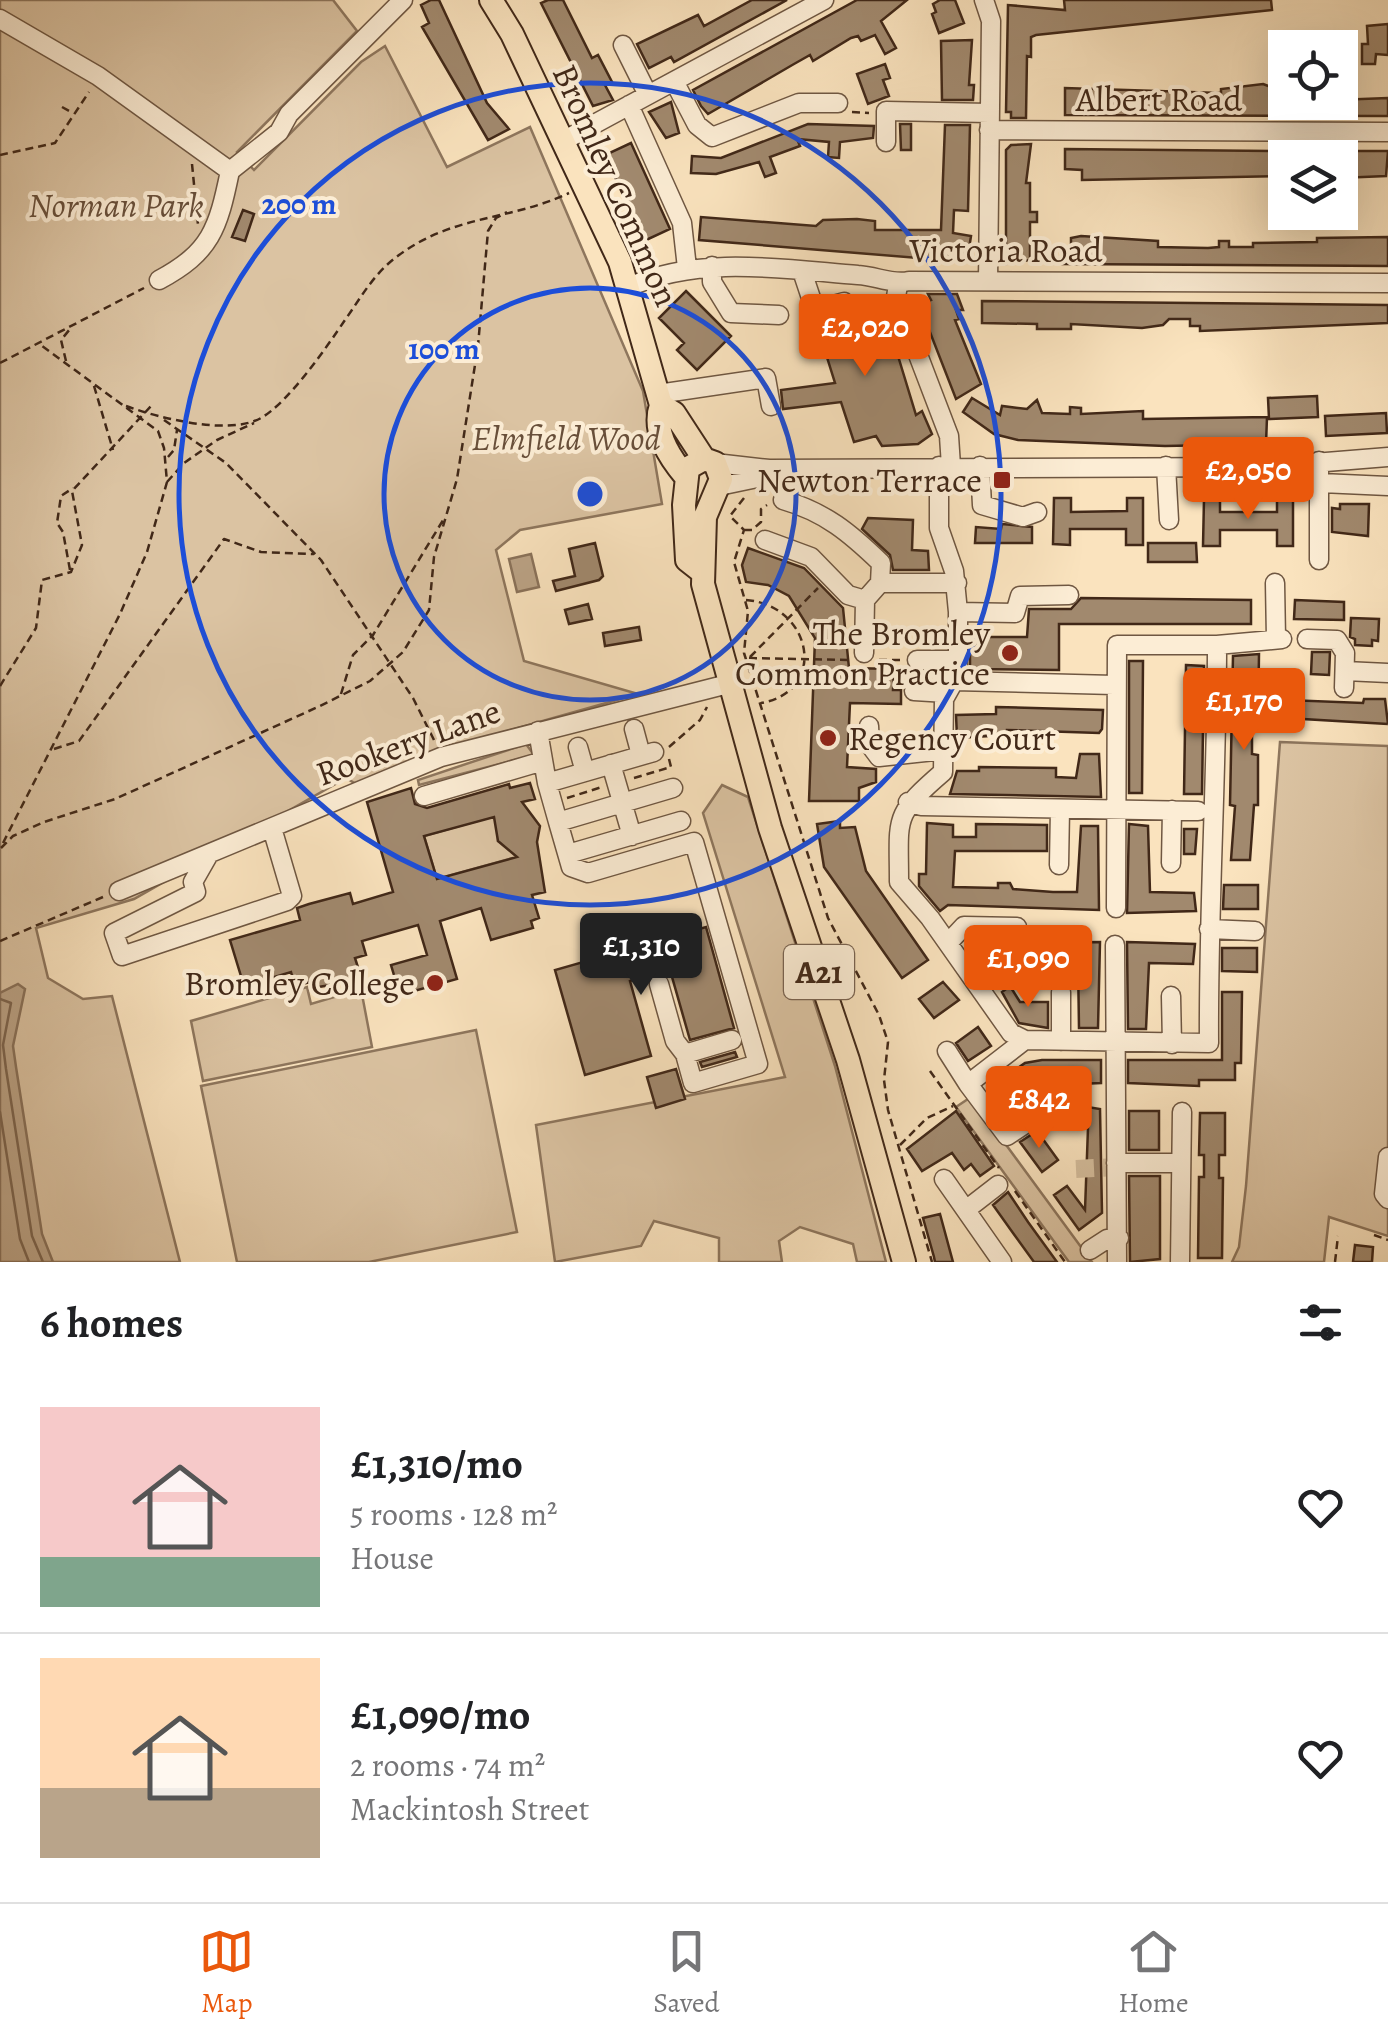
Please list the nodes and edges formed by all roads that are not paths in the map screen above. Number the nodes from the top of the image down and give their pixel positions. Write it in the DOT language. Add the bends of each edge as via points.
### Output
graph roads {
  1 [pos="403,0"];
  2 [pos="824,0"];
  3 [pos="984,0"];
  4 [pos="500,3"];
  5 [pos="0,19"];
  6 [pos="623,45"];
  7 [pos="674,80"];
  8 [pos="648,95"];
  9 [pos="838,104"];
  10 [pos="629,105"];
  11 [pos="989,122"];
  12 [pos="1388,132"];
  13 [pos="563,141"];
  14 [pos="886,142"];
  15 [pos="230,172"];
  16 [pos="712,266"];
  17 [pos="687,268"];
  18 [pos="802,272"];
  19 [pos="158,280"];
  20 [pos="988,281"];
  21 [pos="1388,283"];
  22 [pos="898,285"];
  23 [pos="629,287"];
  24 [pos="844,302"];
  25 [pos="779,316"];
  26 [pos="659,400"];
  27 [pos="770,406"];
  28 [pos="1388,458"];
  29 [pos="1320,461"];
  30 [pos="945,466"];
  31 [pos="980,466"];
  32 [pos="1166,466"];
  33 [pos="713,475"];
  34 [pos="687,481"];
  35 [pos="1321,482"];
  36 [pos="1388,486"];
  37 [pos="780,500"];
  38 [pos="1037,512"];
  39 [pos="1169,520"];
  40 [pos="764,540"];
  41 [pos="1320,560"];
  42 [pos="701,571"];
  43 [pos="880,583"];
  44 [pos="956,583"];
  45 [pos="1275,583"];
  46 [pos="1070,596"];
  47 [pos="864,600"];
  48 [pos="958,612"];
  49 [pos="1307,639"];
  50 [pos="1217,644"];
  51 [pos="868,658"];
  52 [pos="917,660"];
  53 [pos="958,660"];
  54 [pos="1388,673"];
  55 [pos="728,684"];
  56 [pos="1114,685"];
  57 [pos="950,687"];
  58 [pos="914,691"];
  59 [pos="869,726"];
  60 [pos="634,729"];
  61 [pos="538,731"];
  62 [pos="578,747"];
  63 [pos="944,750"];
  64 [pos="543,760"];
  65 [pos="611,764"];
  66 [pos="586,772"];
  67 [pos="547,783"];
  68 [pos="673,788"];
  69 [pos="424,796"];
  70 [pos="908,802"];
  71 [pos="622,803"];
  72 [pos="1060,809"];
  73 [pos="1116,810"];
  74 [pos="1172,810"];
  75 [pos="1198,811"];
  76 [pos="682,821"];
  77 [pos="558,822"];
  78 [pos="272,828"];
  79 [pos="632,836"];
  80 [pos="209,854"];
  81 [pos="568,854"];
  82 [pos="1171,863"];
  83 [pos="1059,865"];
  84 [pos="118,891"];
  85 [pos="196,892"];
  86 [pos="1116,908"];
  87 [pos="206,924"];
  88 [pos="1017,927"];
  89 [pos="1209,929"];
  90 [pos="1255,931"];
  91 [pos="948,943"];
  92 [pos="1115,945"];
  93 [pos="659,984"];
  94 [pos="1062,992"];
  95 [pos="1171,996"];
  96 [pos="732,1040"];
  97 [pos="1024,1040"];
  98 [pos="1061,1041"];
  99 [pos="1114,1043"];
  100 [pos="1172,1044"];
  101 [pos="947,1051"];
  102 [pos="685,1054"];
  103 [pos="968,1084"];
  104 [pos="1045,1111"];
  105 [pos="1182,1112"];
  106 [pos="1388,1157"];
  107 [pos="1116,1163"];
  108 [pos="1182,1163"];
  109 [pos="944,1179"];
  110 [pos="1006,1183"];
  111 [pos="1388,1199"];
  112 [pos="967,1210"];
  113 [pos="1119,1238"];
  114 [pos="1090,1250"];
  115 [pos="904,1262"];
  116 [pos="1002,1262"];
  117 [pos="1117,1262"];
  118 [pos="1180,1262"];
  1 -- 15 [label="street" via="289,114 270,124 263,142"];
  2 -- 7 [label="street"];
  3 -- 11 [label="street" via="991,22"];
  4 -- 13 [label="main road, Bromley Common"];
  5 -- 15 [label="street" via="98,76"];
  6 -- 8 [label="street"];
  7 -- 8 [label="street"];
  7 -- 9 [label="street" via="697,125 712,138 799,103"];
  8 -- 10 [label="street"];
  10 -- 13 [label="street"];
  10 -- 17 [label="street" via="682,223"];
  11 -- 12 [label="street, Albert Road"];
  11 -- 14 [label="street, Albert Road" via="886,111"];
  11 -- 20 [label="street"];
  13 -- 23 [label="main road, Bromley Common"];
  15 -- 19 [label="street" via="200,255"];
  16 -- 17 [label="street, Victoria Road"];
  16 -- 18 [label="street, Victoria Road"];
  16 -- 25 [label="street" via="712,282 731,313"];
  17 -- 23 [label="street, Victoria Road"];
  18 -- 22 [label="street, Victoria Road" via="872,276"];
  18 -- 24 [label="street" via="815,310"];
  20 -- 21 [label="street, Victoria Road"];
  20 -- 22 [label="street, Victoria Road"];
  22 -- 30 [label="street" via="896,297 949,436"];
  23 -- 26 [label="main road, Bromley Common"];
  26 -- 27 [label="street" via="766,378"];
  26 -- 33 [label="main road, Bromley Common"];
  26 -- 34 [label="main road, Bromley Common" via="656,418 666,447"];
  28 -- 29 [label="street"];
  29 -- 32 [label="street"];
  29 -- 35 [label="street"];
  30 -- 31 [label="street"];
  30 -- 33 [label="street"];
  30 -- 44 [label="street" via="939,528"];
  31 -- 32 [label="street"];
  31 -- 38 [label="street" via="982,505 1023,517"];
  32 -- 39 [label="street"];
  33 -- 34 [label="main road" via="698,494"];
  33 -- 42 [label="main road, A21"];
  34 -- 42 [label="main road, A21" via="688,560"];
  35 -- 36 [label="street"];
  35 -- 41 [label="street"];
  37 -- 43 [label="street" via="821,512 846,529 880,564"];
  40 -- 47 [label="street" via="794,548 848,595"];
  42 -- 55 [label="main road, A21"];
  43 -- 44 [label="street"];
  43 -- 47 [label="street"];
  44 -- 48 [label="street"];
  45 -- 50 [label="street" via="1279,639"];
  46 -- 48 [label="street" via="1020,596 1015,613"];
  47 -- 51 [label="street"];
  48 -- 53 [label="street"];
  49 -- 54 [label="street" via="1337,640 1345,671"];
  50 -- 56 [label="street" via="1117,646"];
  50 -- 89 [label="street"];
  52 -- 53 [label="street"];
  53 -- 57 [label="street"];
  55 -- 61 [label="street, Rookery Lane"];
  55 -- 115 [label="main road, A21" via="848,1060"];
  56 -- 57 [label="street"];
  56 -- 73 [label="street"];
  57 -- 58 [label="street"];
  57 -- 63 [label="street"];
  59 -- 63 [label="street" via="870,745 879,756"];
  60 -- 65 [label="street" via="648,754"];
  61 -- 64 [label="street"];
  61 -- 78 [label="street, Rookery Lane" via="441,757"];
  62 -- 66 [label="street"];
  63 -- 70 [label="street" via="942,772"];
  64 -- 67 [label="street"];
  64 -- 69 [label="street"];
  65 -- 66 [label="street"];
  65 -- 71 [label="street"];
  66 -- 67 [label="street"];
  67 -- 77 [label="street"];
  68 -- 71 [label="street"];
  70 -- 72 [label="street"];
  70 -- 91 [label="street" via="899,816 899,882"];
  71 -- 77 [label="street"];
  71 -- 79 [label="street"];
  72 -- 73 [label="street"];
  72 -- 83 [label="street"];
  73 -- 74 [label="street"];
  73 -- 86 [label="street"];
  74 -- 75 [label="street"];
  74 -- 82 [label="street"];
  76 -- 79 [label="street"];
  77 -- 81 [label="street"];
  78 -- 80 [label="street, Rookery Lane"];
  78 -- 87 [label="street" via="292,896"];
  79 -- 81 [label="street"];
  80 -- 84 [label="street, Rookery Lane"];
  80 -- 85 [label="street" via="193,882"];
  81 -- 102 [label="street" via="571,867 588,873 694,842 758,1064 693,1082"];
  85 -- 87 [label="street"];
  85 -- 87 [label="street" via="114,937 126,956"];
  88 -- 91 [label="street" via="964,926"];
  89 -- 90 [label="street"];
  89 -- 100 [label="street" via="1208,1042"];
  91 -- 97 [label="street" via="1012,1033"];
  92 -- 99 [label="street"];
  93 -- 102 [label="street" via="675,1042"];
  94 -- 98 [label="street"];
  95 -- 100 [label="street"];
  96 -- 102 [label="street"];
  97 -- 98 [label="street"];
  97 -- 103 [label="street"];
  98 -- 99 [label="street"];
  99 -- 100 [label="street"];
  99 -- 107 [label="street"];
  101 -- 103 [label="street"];
  103 -- 104 [label="street" via="1006,1136"];
  105 -- 108 [label="street"];
  106 -- 111 [label="street"];
  107 -- 108 [label="street"];
  107 -- 113 [label="street"];
  108 -- 118 [label="street"];
  109 -- 112 [label="street"];
  110 -- 112 [label="street"];
  112 -- 116 [label="street"];
  113 -- 114 [label="street"];
  113 -- 117 [label="street"];
}
